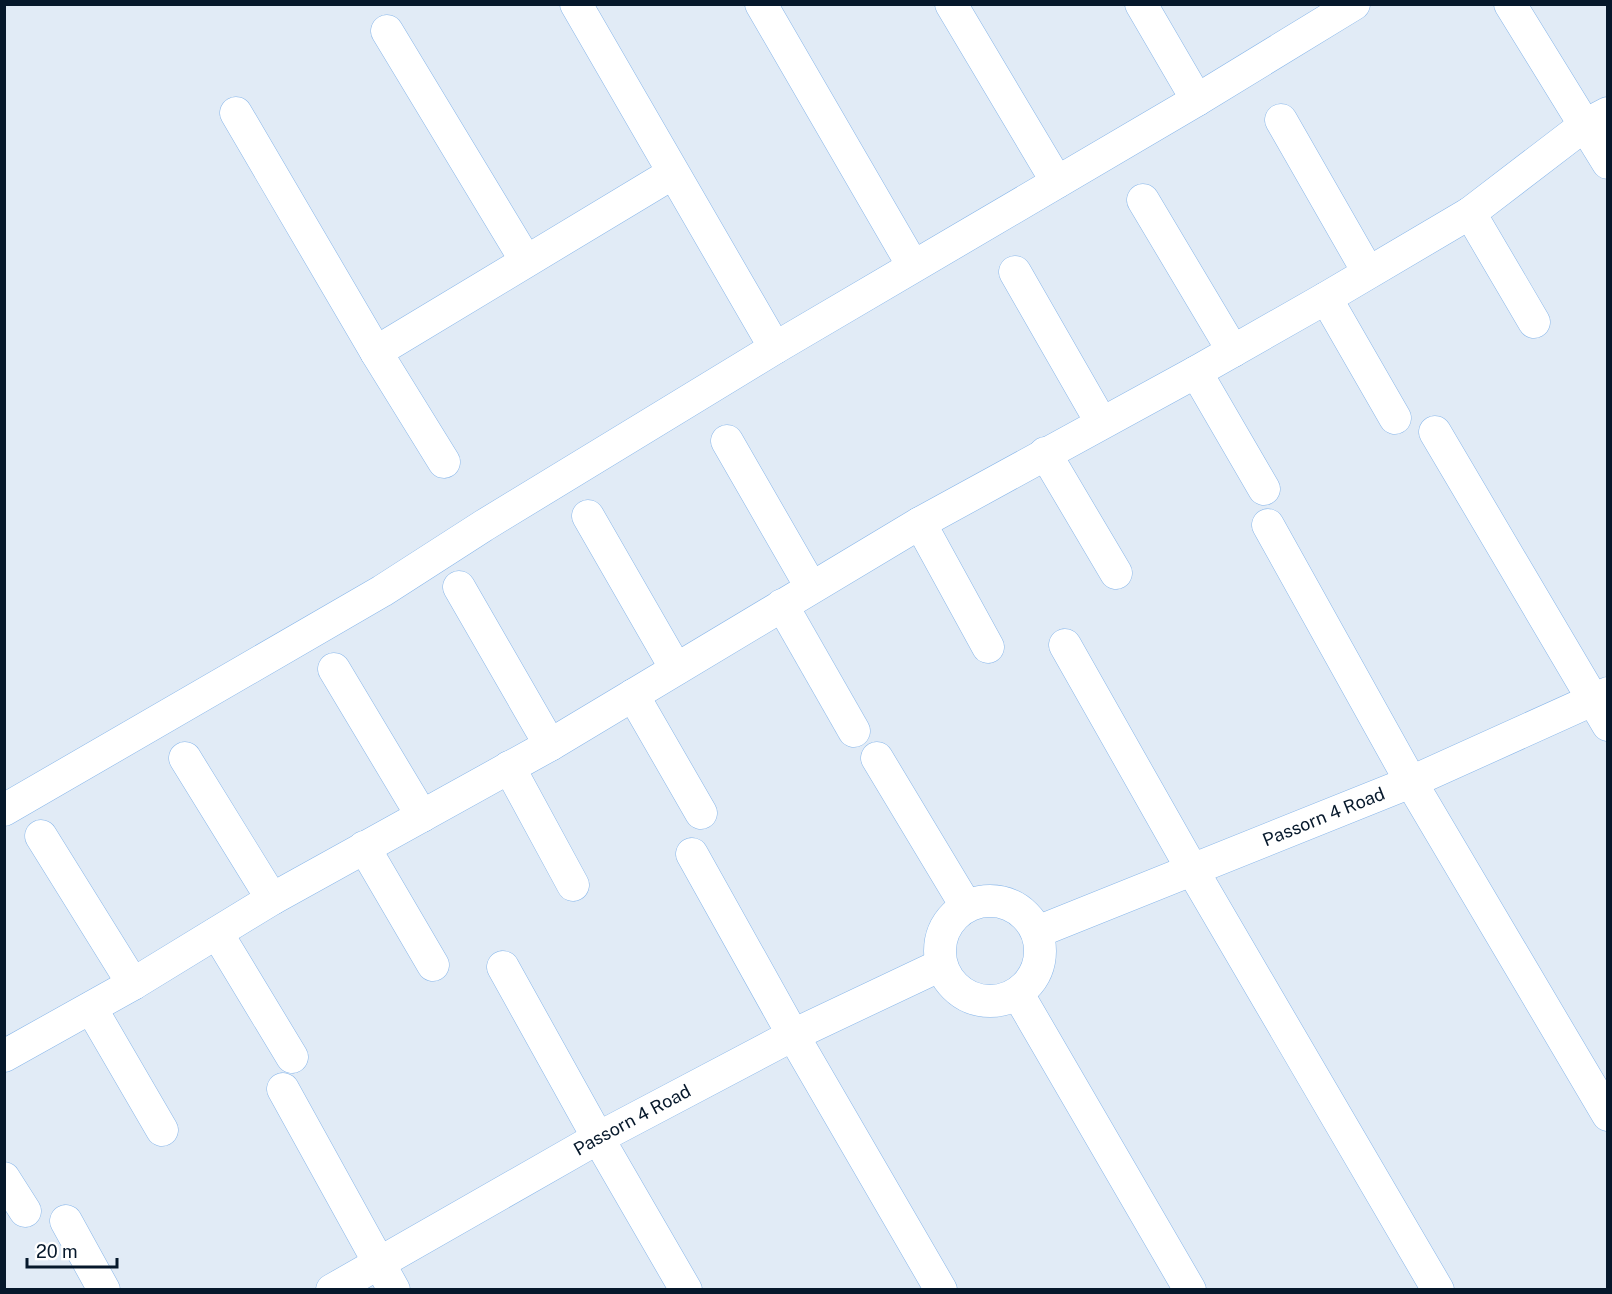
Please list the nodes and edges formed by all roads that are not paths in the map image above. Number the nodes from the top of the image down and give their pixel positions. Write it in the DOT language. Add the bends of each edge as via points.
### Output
graph roads {
  1 [pos="576,4"];
  2 [pos="761,4"];
  3 [pos="951,4"];
  4 [pos="1141,4"];
  5 [pos="1510,4"];
  6 [pos="1341,8"];
  7 [pos="387,31"];
  8 [pos="1197,100"];
  9 [pos="236,113"];
  10 [pos="1596,119"];
  11 [pos="1281,120"];
  12 [pos="1608,163"];
  13 [pos="673,173"];
  14 [pos="1057,182"];
  15 [pos="1143,200"];
  16 [pos="1470,213"];
  17 [pos="526,261"];
  18 [pos="913,266"];
  19 [pos="1015,272"];
  20 [pos="1368,273"];
  21 [pos="1326,298"];
  22 [pos="1534,322"];
  23 [pos="775,348"];
  24 [pos="1233,351"];
  25 [pos="376,352"];
  26 [pos="1196,372"];
  27 [pos="1395,418"];
  28 [pos="1101,422"];
  29 [pos="1435,432"];
  30 [pos="727,441"];
  31 [pos="1046,453"];
  32 [pos="444,462"];
  33 [pos="1264,489"];
  34 [pos="588,516"];
  35 [pos="920,523"];
  36 [pos="1268,525"];
  37 [pos="1116,573"];
  38 [pos="459,587"];
  39 [pos="811,587"];
  40 [pos="782,605"];
  41 [pos="1065,645"];
  42 [pos="988,647"];
  43 [pos="334,669"];
  44 [pos="676,669"];
  45 [pos="633,695"];
  46 [pos="1603,706"];
  47 [pos="854,731"];
  48 [pos="550,745"];
  49 [pos="185,758"];
  50 [pos="877,758"];
  51 [pos="509,767"];
  52 [pos="1411,782"];
  53 [pos="4,810"];
  54 [pos="700,813"];
  55 [pos="422,816"];
  56 [pos="41,836"];
  57 [pos="364,847"];
  58 [pos="692,854"];
  59 [pos="1193,871"];
  60 [pos="573,885"];
  61 [pos="272,899"];
  62 [pos="966,906"];
  63 [pos="1037,932"];
  64 [pos="217,933"];
  65 [pos="433,965"];
  66 [pos="941,965"];
  67 [pos="503,967"];
  68 [pos="133,984"];
  69 [pos="1018,994"];
  70 [pos="91,1008"];
  71 [pos="793,1035"];
  72 [pos="4,1056"];
  73 [pos="292,1057"];
  74 [pos="283,1089"];
  75 [pos="1608,1115"];
  76 [pos="162,1130"];
  77 [pos="598,1138"];
  78 [pos="4,1178"];
  79 [pos="24,1211"];
  80 [pos="66,1221"];
  81 [pos="379,1263"];
  82 [pos="105,1290"];
  83 [pos="332,1290"];
  84 [pos="394,1290"];
  85 [pos="686,1290"];
  86 [pos="941,1290"];
  87 [pos="1190,1290"];
  88 [pos="1438,1290"];
  1 -- 13 [label="street"];
  2 -- 18 [label="street"];
  3 -- 14 [label="street"];
  4 -- 8 [label="street"];
  5 -- 10 [label="street"];
  6 -- 8 [label="street"];
  7 -- 17 [label="street"];
  8 -- 14 [label="street"];
  9 -- 25 [label="street"];
  10 -- 12 [label="street"];
  10 -- 16 [label="street"];
  11 -- 20 [label="street"];
  13 -- 17 [label="street"];
  13 -- 23 [label="street"];
  14 -- 18 [label="street"];
  15 -- 24 [label="street"];
  16 -- 20 [label="street"];
  16 -- 22 [label="street"];
  17 -- 25 [label="street"];
  18 -- 23 [label="street"];
  19 -- 28 [label="street"];
  20 -- 21 [label="street"];
  21 -- 24 [label="street"];
  21 -- 27 [label="street"];
  23 -- 53 [label="street" via="382,591"];
  24 -- 26 [label="street"];
  25 -- 32 [label="street"];
  26 -- 28 [label="street"];
  26 -- 33 [label="street"];
  28 -- 31 [label="street"];
  29 -- 46 [label="street"];
  30 -- 39 [label="street"];
  31 -- 35 [label="street"];
  31 -- 37 [label="street"];
  34 -- 44 [label="street"];
  35 -- 39 [label="street"];
  35 -- 42 [label="street"];
  36 -- 52 [label="street"];
  38 -- 48 [label="street"];
  39 -- 40 [label="street"];
  40 -- 44 [label="street"];
  40 -- 47 [label="street"];
  41 -- 59 [label="street"];
  43 -- 55 [label="street"];
  44 -- 45 [label="street"];
  45 -- 48 [label="street"];
  45 -- 54 [label="street"];
  46 -- 52 [label="street, Passorn 4 Road"];
  48 -- 51 [label="street"];
  49 -- 61 [label="street"];
  50 -- 62 [label="street"];
  51 -- 55 [label="street"];
  51 -- 60 [label="street"];
  52 -- 59 [label="street, Passorn 4 Road"];
  52 -- 75 [label="street"];
  55 -- 57 [label="street"];
  56 -- 68 [label="street"];
  57 -- 61 [label="street"];
  57 -- 65 [label="street"];
  58 -- 71 [label="street"];
  59 -- 63 [label="street, Passorn 4 Road"];
  59 -- 88 [label="street"];
  61 -- 64 [label="street"];
  62 -- 63 [label="street" via="982,901 1015,907"];
  62 -- 66 [label="street" via="943,932 939,948"];
  63 -- 69 [label="street" via="1039,966 1031,982"];
  64 -- 68 [label="street"];
  64 -- 73 [label="street"];
  66 -- 69 [label="street" via="950,982 964,995 982,1001 1001,1001"];
  66 -- 71 [label="street, Passorn 4 Road"];
  67 -- 77 [label="street"];
  68 -- 70 [label="street"];
  69 -- 87 [label="street"];
  70 -- 72 [label="street"];
  70 -- 76 [label="street"];
  71 -- 77 [label="street, Passorn 4 Road"];
  71 -- 86 [label="street"];
  74 -- 81 [label="street"];
  77 -- 81 [label="street, Passorn 4 Road"];
  77 -- 85 [label="street"];
  78 -- 79 [label="street"];
  80 -- 82 [label="street"];
  81 -- 83 [label="street, Passorn 4 Road"];
  81 -- 84 [label="street"];
}
